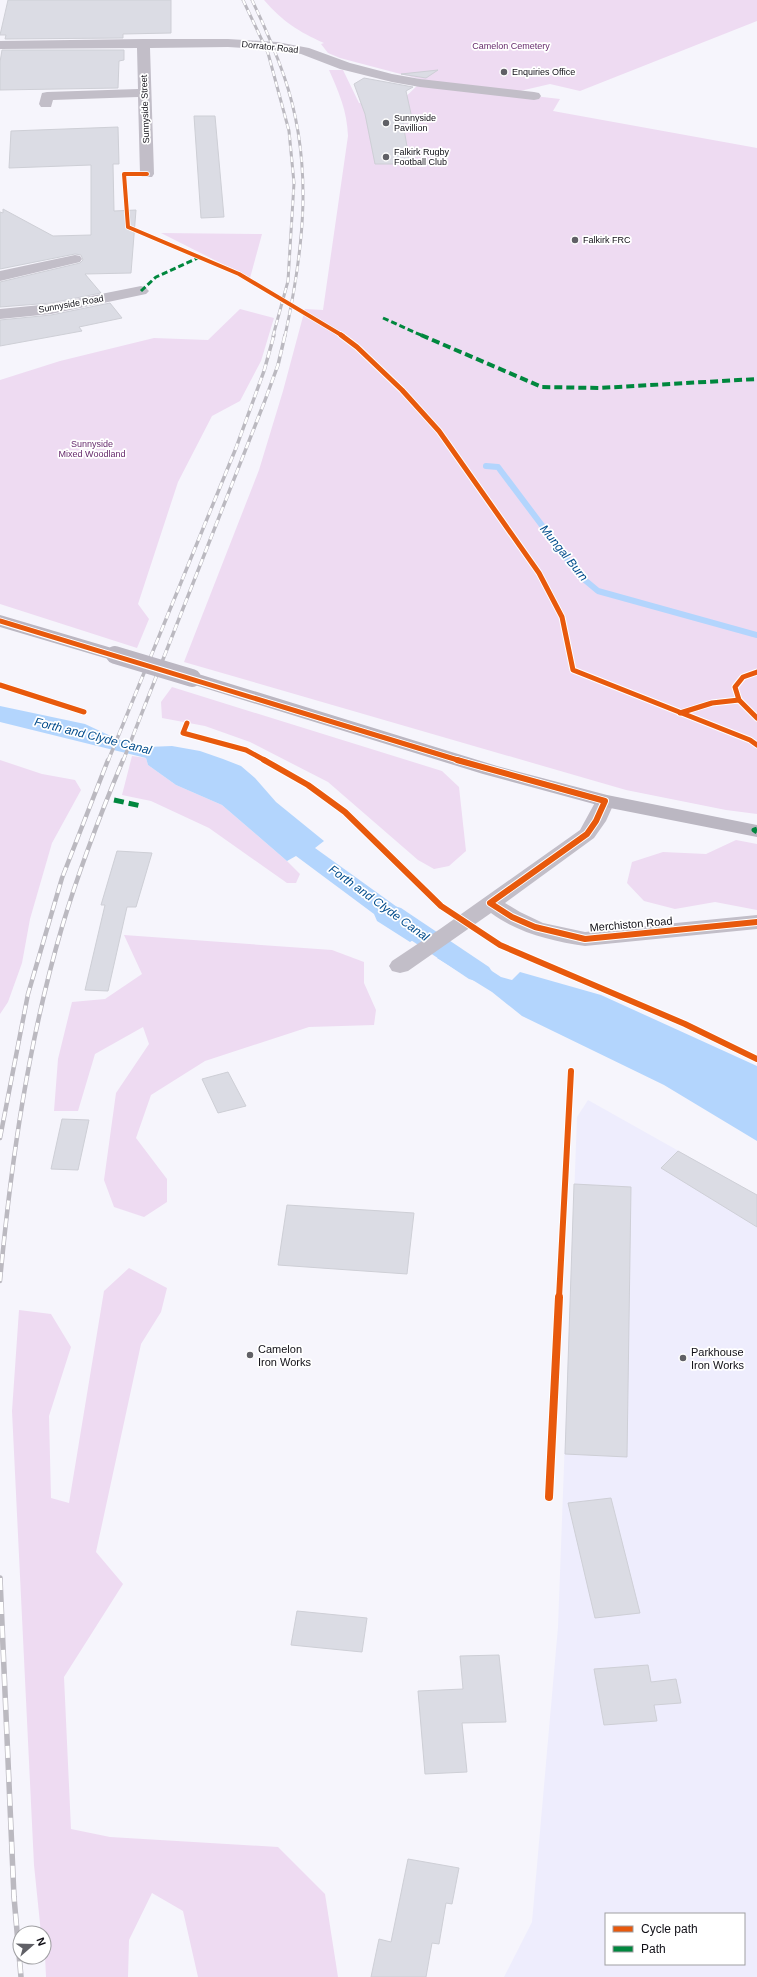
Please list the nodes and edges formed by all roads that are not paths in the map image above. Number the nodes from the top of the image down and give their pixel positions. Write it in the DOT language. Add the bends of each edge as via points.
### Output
graph roads {
  1 [pos="143,43"];
  2 [pos="0,45"];
  3 [pos="144,93"];
  4 [pos="534,96"];
  5 [pos="46,104"];
  6 [pos="147,174"];
  7 [pos="75,259"];
  8 [pos="0,276"];
  9 [pos="140,290"];
  10 [pos="0,314"];
  11 [pos="0,621"];
  12 [pos="605,801"];
  13 [pos="757,831"];
  14 [pos="490,903"];
  15 [pos="757,922"];
  16 [pos="400,966"];
  1 -- 2 [label="street, Dorrator Road"];
  1 -- 3 [label="street, Sunnyside Street"];
  1 -- 4 [label="street, Dorrator Road" via="228,43 291,48 392,78"];
  3 -- 5 [label="street" via="47,96"];
  3 -- 6 [label="street, Sunnyside Street"];
  7 -- 8 [label="street"];
  9 -- 10 [label="street, Sunnyside Road" via="51,309"];
  11 -- 12 [label="main road, bridge" via="490,770"];
  12 -- 13 [label="main road"];
  12 -- 14 [label="street" via="587,834"];
  14 -- 15 [label="street, Merchiston Road" via="532,928 560,936 585,939"];
  14 -- 16 [label="street"];
}
